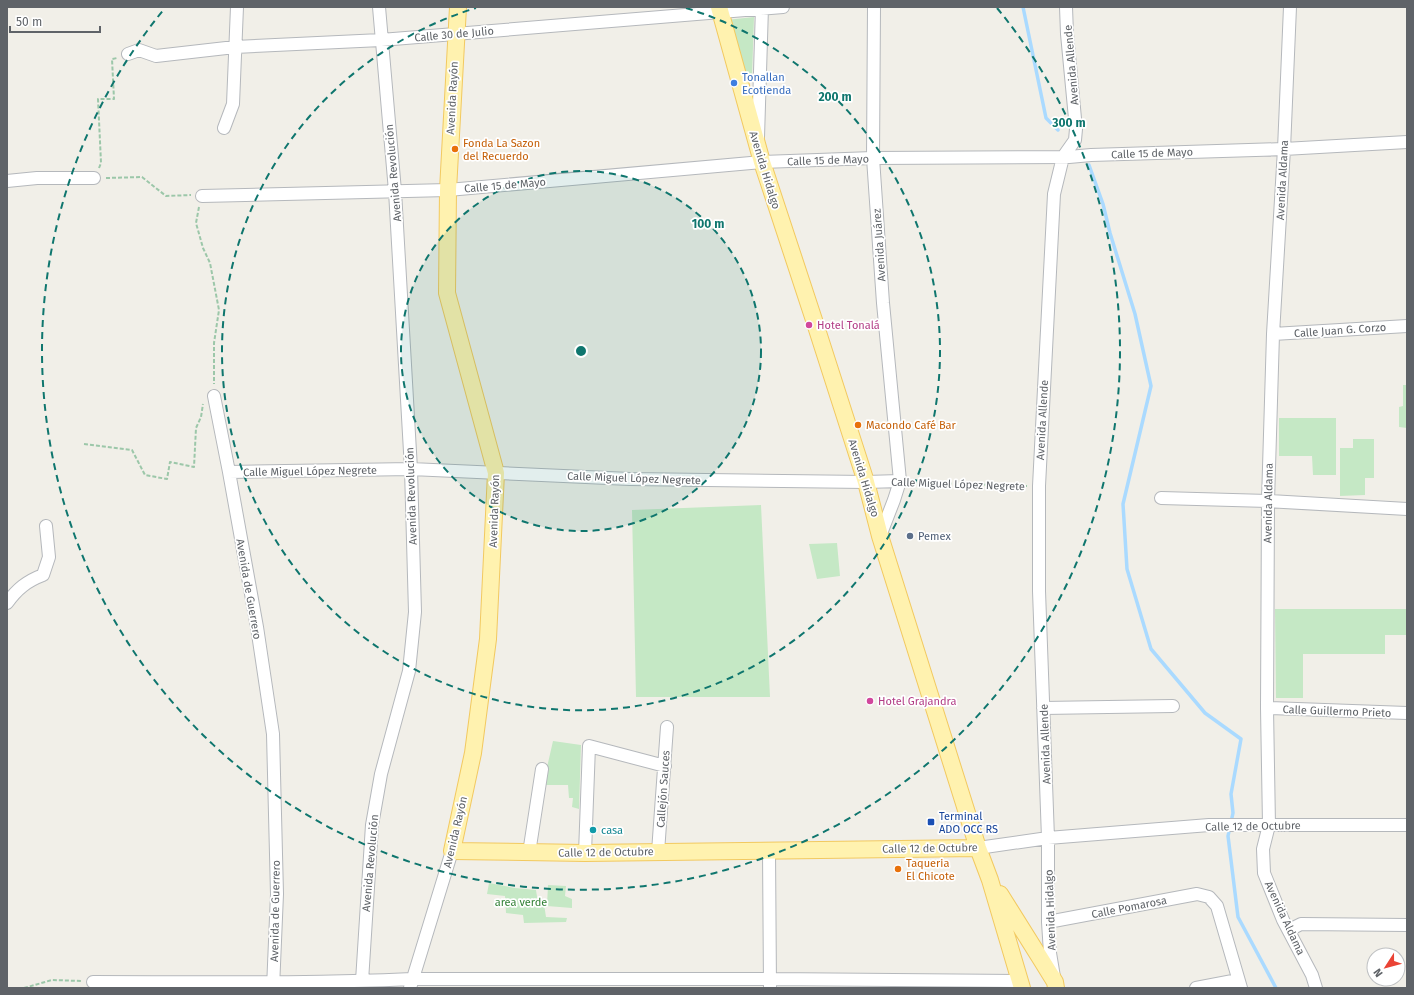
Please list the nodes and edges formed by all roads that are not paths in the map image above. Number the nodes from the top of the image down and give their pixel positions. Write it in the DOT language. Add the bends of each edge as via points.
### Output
graph roads {
  1 [pos="237,7"];
  2 [pos="379,7"];
  3 [pos="458,7"];
  4 [pos="783,7"];
  5 [pos="874,7"];
  6 [pos="1066,7"];
  7 [pos="1290,7"];
  8 [pos="762,8"];
  9 [pos="720,10"];
  10 [pos="455,33"];
  11 [pos="381,40"];
  12 [pos="235,47"];
  13 [pos="128,54"];
  14 [pos="224,128"];
  15 [pos="1407,142"];
  16 [pos="1284,149"];
  17 [pos="760,156"];
  18 [pos="1063,157"];
  19 [pos="873,158"];
  20 [pos="94,178"];
  21 [pos="7,181"];
  22 [pos="448,190"];
  23 [pos="395,191"];
  24 [pos="202,196"];
  25 [pos="1407,326"];
  26 [pos="1273,334"];
  27 [pos="214,396"];
  28 [pos="411,469"];
  29 [pos="229,472"];
  30 [pos="496,473"];
  31 [pos="900,481"];
  32 [pos="866,482"];
  33 [pos="1161,498"];
  34 [pos="1268,501"];
  35 [pos="1407,509"];
  36 [pos="46,526"];
  37 [pos="880,536"];
  38 [pos="7,603"];
  39 [pos="1173,706"];
  40 [pos="1043,708"];
  41 [pos="1266,708"];
  42 [pos="1407,713"];
  43 [pos="667,727"];
  44 [pos="664,766"];
  45 [pos="542,769"];
  46 [pos="1269,825"];
  47 [pos="1407,825"];
  48 [pos="1048,838"];
  49 [pos="978,848"];
  50 [pos="769,850"];
  51 [pos="452,851"];
  52 [pos="658,852"];
  53 [pos="529,853"];
  54 [pos="585,853"];
  55 [pos="990,880"];
  56 [pos="1048,922"];
  57 [pos="1407,925"];
  58 [pos="1290,930"];
  59 [pos="93,982"];
  60 [pos="362,982"];
  61 [pos="770,983"];
  62 [pos="411,984"];
  63 [pos="1240,984"];
  64 [pos="273,985"];
  65 [pos="1020,985"];
  66 [pos="1056,985"];
  67 [pos="1196,988"];
  68 [pos="1316,988"];
  1 -- 12 [label="street"];
  2 -- 11 [label="street, Avenida Revolución"];
  3 -- 10 [label="main road, Avenida Rayón"];
  4 -- 8 [label="street, Calle 30 de Julio"];
  5 -- 19 [label="street, Avenida Juárez"];
  6 -- 18 [label="street, Avenida Allende" via="1076,129 1075,140"];
  7 -- 16 [label="street, Avenida Aldama"];
  8 -- 9 [label="street, Calle 30 de Julio"];
  8 -- 17 [label="street"];
  9 -- 10 [label="street, Calle 30 de Julio"];
  9 -- 17 [label="main road, Avenida Hidalgo"];
  10 -- 11 [label="street, Calle 30 de Julio"];
  10 -- 22 [label="main road, Avenida Rayón"];
  11 -- 12 [label="street, Calle 30 de Julio"];
  11 -- 23 [label="street, Avenida Revolución"];
  12 -- 13 [label="street, Calle 30 de Julio" via="156,56 139,50"];
  12 -- 14 [label="street" via="233,104"];
  15 -- 16 [label="street, Calle 15 de Mayo"];
  16 -- 18 [label="street, Calle 15 de Mayo"];
  16 -- 26 [label="street, Avenida Aldama"];
  17 -- 19 [label="street, Calle 15 de Mayo"];
  17 -- 22 [label="street, Calle 15 de Mayo"];
  17 -- 32 [label="main road, Avenida Hidalgo"];
  18 -- 19 [label="street, Calle 15 de Mayo"];
  18 -- 40 [label="street, Avenida Allende" via="1054,194 1039,486"];
  19 -- 31 [label="street, Avenida Juárez" via="883,303"];
  20 -- 21 [label="street"];
  22 -- 23 [label="street, Calle 15 de Mayo"];
  22 -- 30 [label="main road, Avenida Rayón" via="447,293"];
  23 -- 24 [label="street, Calle 15 de Mayo"];
  23 -- 28 [label="street, Avenida Revolución"];
  25 -- 26 [label="street, Calle Juan G. Corzo"];
  26 -- 34 [label="street, Avenida Aldama"];
  27 -- 29 [label="street, Avenida de Guerrero"];
  28 -- 29 [label="street, Calle Miguel López Negrete"];
  28 -- 30 [label="street, Calle Miguel López Negrete"];
  28 -- 60 [label="street, Avenida Revolución" via="415,612 408,671 381,774 372,825"];
  29 -- 64 [label="street, Avenida de Guerrero" via="273,734 277,894"];
  30 -- 32 [label="street, Calle Miguel López Negrete" via="630,479"];
  30 -- 51 [label="main road, Avenida Rayón" via="488,639 473,753"];
  31 -- 32 [label="street, Calle Miguel López Negrete"];
  31 -- 37 [label="street"];
  32 -- 37 [label="main road, Avenida Hidalgo"];
  33 -- 34 [label="street"];
  34 -- 35 [label="street"];
  34 -- 41 [label="street, Avenida Aldama"];
  36 -- 38 [label="street" via="49,556 43,575 19,588"];
  37 -- 49 [label="main road, Avenida Hidalgo"];
  39 -- 40 [label="street"];
  40 -- 48 [label="street, Avenida Allende"];
  41 -- 42 [label="street, Calle Guillermo Prieto"];
  41 -- 46 [label="street, Avenida Aldama"];
  43 -- 44 [label="street, Callejón Sauces"];
  44 -- 52 [label="street, Callejón Sauces"];
  44 -- 54 [label="street" via="589,746"];
  45 -- 53 [label="street"];
  46 -- 47 [label="street, Calle 12 de Octubre"];
  46 -- 48 [label="street, Calle 12 de Octubre" via="1209,825"];
  46 -- 58 [label="street, Avenida Aldama" via="1263,849 1264,873 1283,920"];
  48 -- 49 [label="street, Calle 12 de Octubre"];
  48 -- 56 [label="street, Avenida Hidalgo"];
  49 -- 50 [label="main road, Calle 12 de Octubre"];
  49 -- 55 [label="main road, Avenida Hidalgo"];
  50 -- 52 [label="main road, Calle 12 de Octubre"];
  50 -- 61 [label="street"];
  51 -- 53 [label="main road, Calle 12 de Octubre"];
  51 -- 62 [label="street, Avenida Rayón"];
  52 -- 54 [label="main road, Calle 12 de Octubre"];
  53 -- 54 [label="main road, Calle 12 de Octubre"];
  55 -- 65 [label="main road, Avenida Hidalgo"];
  55 -- 66 [label="main road, Avenida Hidalgo"];
  56 -- 63 [label="street, Calle Pomarosa" via="1197,894 1209,897 1217,906"];
  56 -- 66 [label="street, Avenida Hidalgo"];
  57 -- 58 [label="street" via="1301,924"];
  58 -- 68 [label="street, Avenida Aldama"];
  59 -- 64 [label="street"];
  60 -- 62 [label="street"];
  60 -- 64 [label="street"];
  61 -- 62 [label="street"];
  61 -- 65 [label="street"];
  63 -- 67 [label="street"];
}
